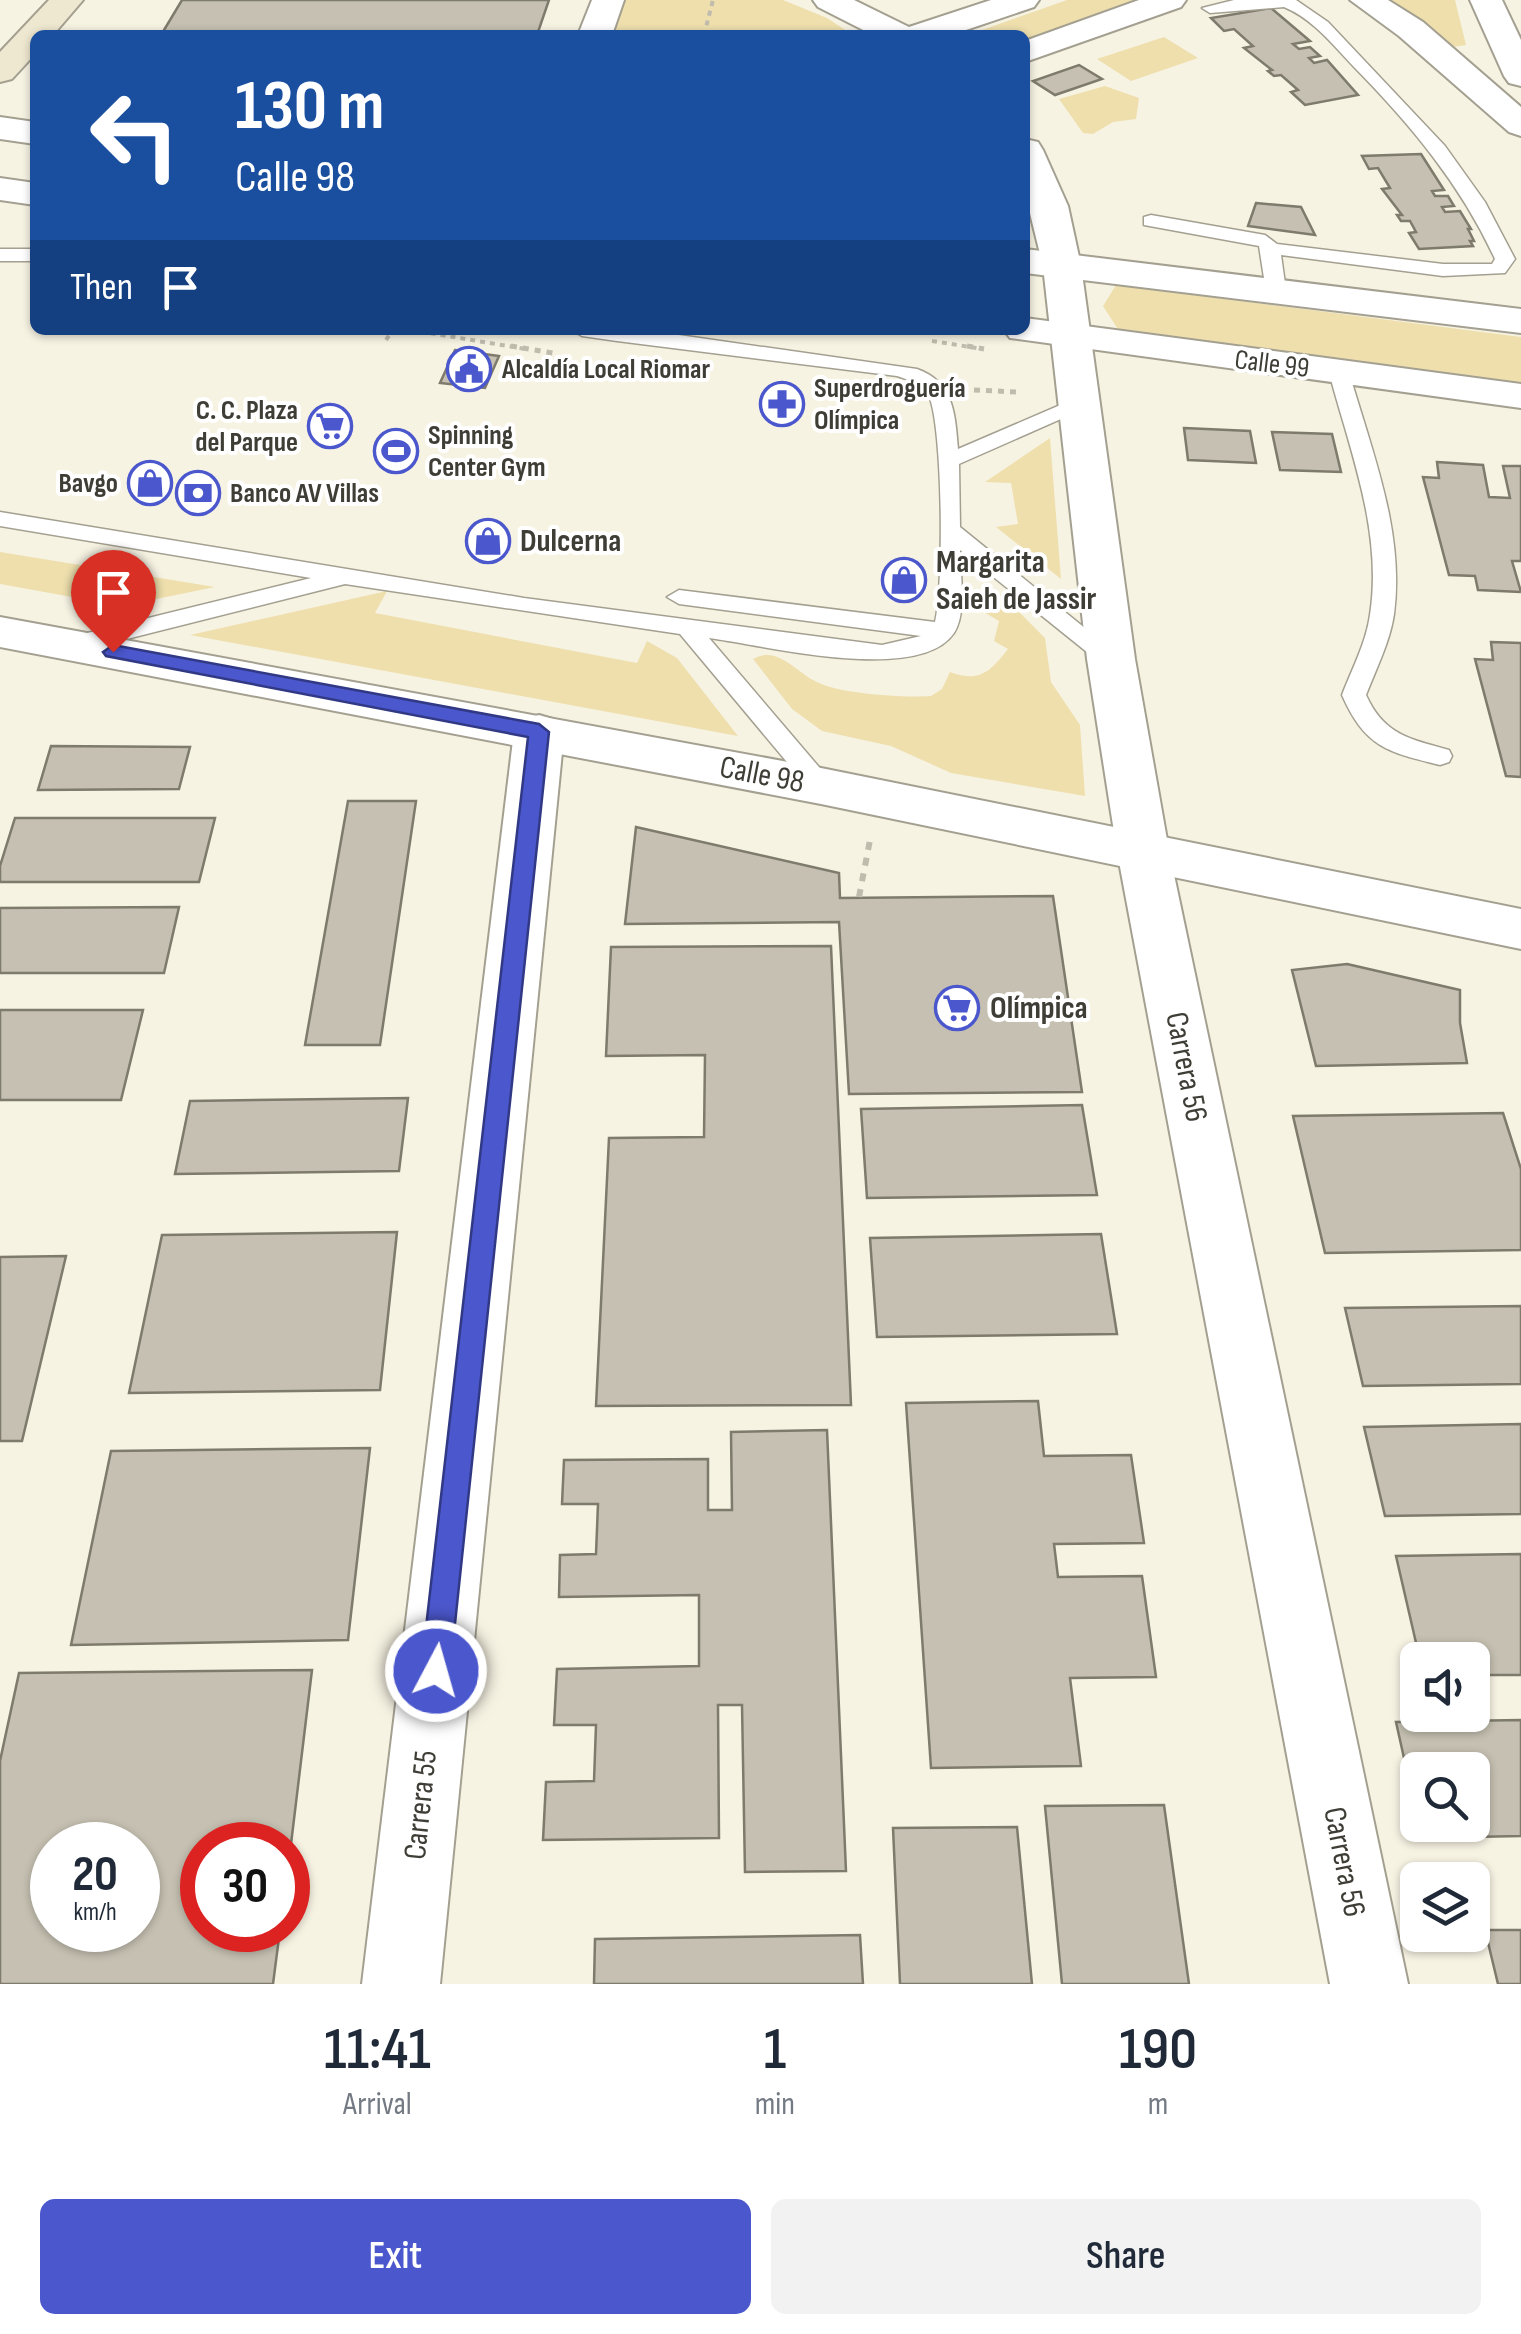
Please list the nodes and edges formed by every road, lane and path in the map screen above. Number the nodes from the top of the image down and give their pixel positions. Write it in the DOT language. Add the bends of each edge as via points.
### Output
graph roads {
  1 [pos="67,0"];
  2 [pos="608,0"];
  3 [pos="713,0"];
  4 [pos="829,0"];
  5 [pos="1023,0"];
  6 [pos="1170,0"];
  7 [pos="1366,0"];
  8 [pos="1486,0"];
  9 [pos="1120,7"];
  10 [pos="1210,8"];
  11 [pos="39,30"];
  12 [pos="596,30"];
  13 [pos="705,30"];
  14 [pos="889,30"];
  15 [pos="933,30"];
  16 [pos="30,40"];
  17 [pos="1030,50"];
  18 [pos="0,72"];
  19 [pos="1521,76"];
  20 [pos="1521,125"];
  21 [pos="0,128"];
  22 [pos="30,132"];
  23 [pos="1030,161"];
  24 [pos="0,189"];
  25 [pos="30,193"];
  26 [pos="1151,221"];
  27 [pos="1271,249"];
  28 [pos="30,254"];
  29 [pos="0,255"];
  30 [pos="1044,263"];
  31 [pos="1276,291"];
  32 [pos="1521,321"];
  33 [pos="389,335"];
  34 [pos="648,335"];
  35 [pos="1030,339"];
  36 [pos="386,340"];
  37 [pos="922,340"];
  38 [pos="1339,372"];
  39 [pos="1521,396"];
  40 [pos="1079,404"];
  41 [pos="946,462"];
  42 [pos="0,519"];
  43 [pos="950,530"];
  44 [pos="348,576"];
  45 [pos="679,598"];
  46 [pos="688,630"];
  47 [pos="943,631"];
  48 [pos="0,632"];
  49 [pos="74,644"];
  50 [pos="1111,659"];
  51 [pos="539,732"];
  52 [pos="1440,756"];
  53 [pos="822,786"];
  54 [pos="877,798"];
  55 [pos="1143,850"];
  56 [pos="859,898"];
  57 [pos="1521,930"];
  58 [pos="401,1984"];
  59 [pos="1368,1984"];
  1 -- 11 [label="main road"];
  2 -- 12 [label="street"];
  3 -- 13 [label="path"];
  4 -- 14 [label="street"];
  5 -- 15 [label="street"];
  6 -- 9 [label="street"];
  7 -- 20 [label="street" via="1412,29"];
  8 -- 19 [label="street"];
  9 -- 17 [label="street"];
  10 -- 27 [label="lane" via="1286,2 1318,21 1422,126 1506,258 1498,269 1470,272"];
  16 -- 18 [label="main road"];
  21 -- 22 [label="street"];
  23 -- 30 [label="street, Carrera 56" via="1044,191"];
  24 -- 25 [label="street"];
  26 -- 27 [label="lane" via="1265,241"];
  27 -- 31 [label="lane"];
  28 -- 29 [label="lane"];
  30 -- 31 [label="street"];
  30 -- 35 [label="street, Carrera 56"];
  31 -- 32 [label="street"];
  33 -- 36 [label="path"];
  34 -- 41 [label="lane" via="914,374 942,400"];
  35 -- 37 [label="path"];
  35 -- 38 [label="street, Calle 99"];
  35 -- 40 [label="street, Carrera 56"];
  38 -- 39 [label="street, Calle 99"];
  38 -- 52 [label="lane" via="1373,484 1382,542 1382,614 1354,695 1377,737"];
  40 -- 41 [label="lane"];
  40 -- 50 [label="street, Carrera 56"];
  41 -- 43 [label="lane"];
  42 -- 44 [label="lane"];
  43 -- 47 [label="lane"];
  43 -- 50 [label="lane"];
  44 -- 46 [label="lane"];
  44 -- 49 [label="lane"];
  45 -- 47 [label="lane"];
  46 -- 47 [label="lane" via="882,652 912,650"];
  46 -- 53 [label="lane"];
  48 -- 49 [label="street, Calle 98"];
  49 -- 51 [label="street, Calle 98"];
  50 -- 55 [label="street, Carrera 56"];
  51 -- 53 [label="street, Calle 98"];
  51 -- 58 [label="street, Carrera 55"];
  53 -- 54 [label="street, Calle 98"];
  54 -- 55 [label="street, Calle 98"];
  54 -- 56 [label="path"];
  55 -- 57 [label="street, Calle 98"];
  55 -- 59 [label="street, Carrera 56"];
}
